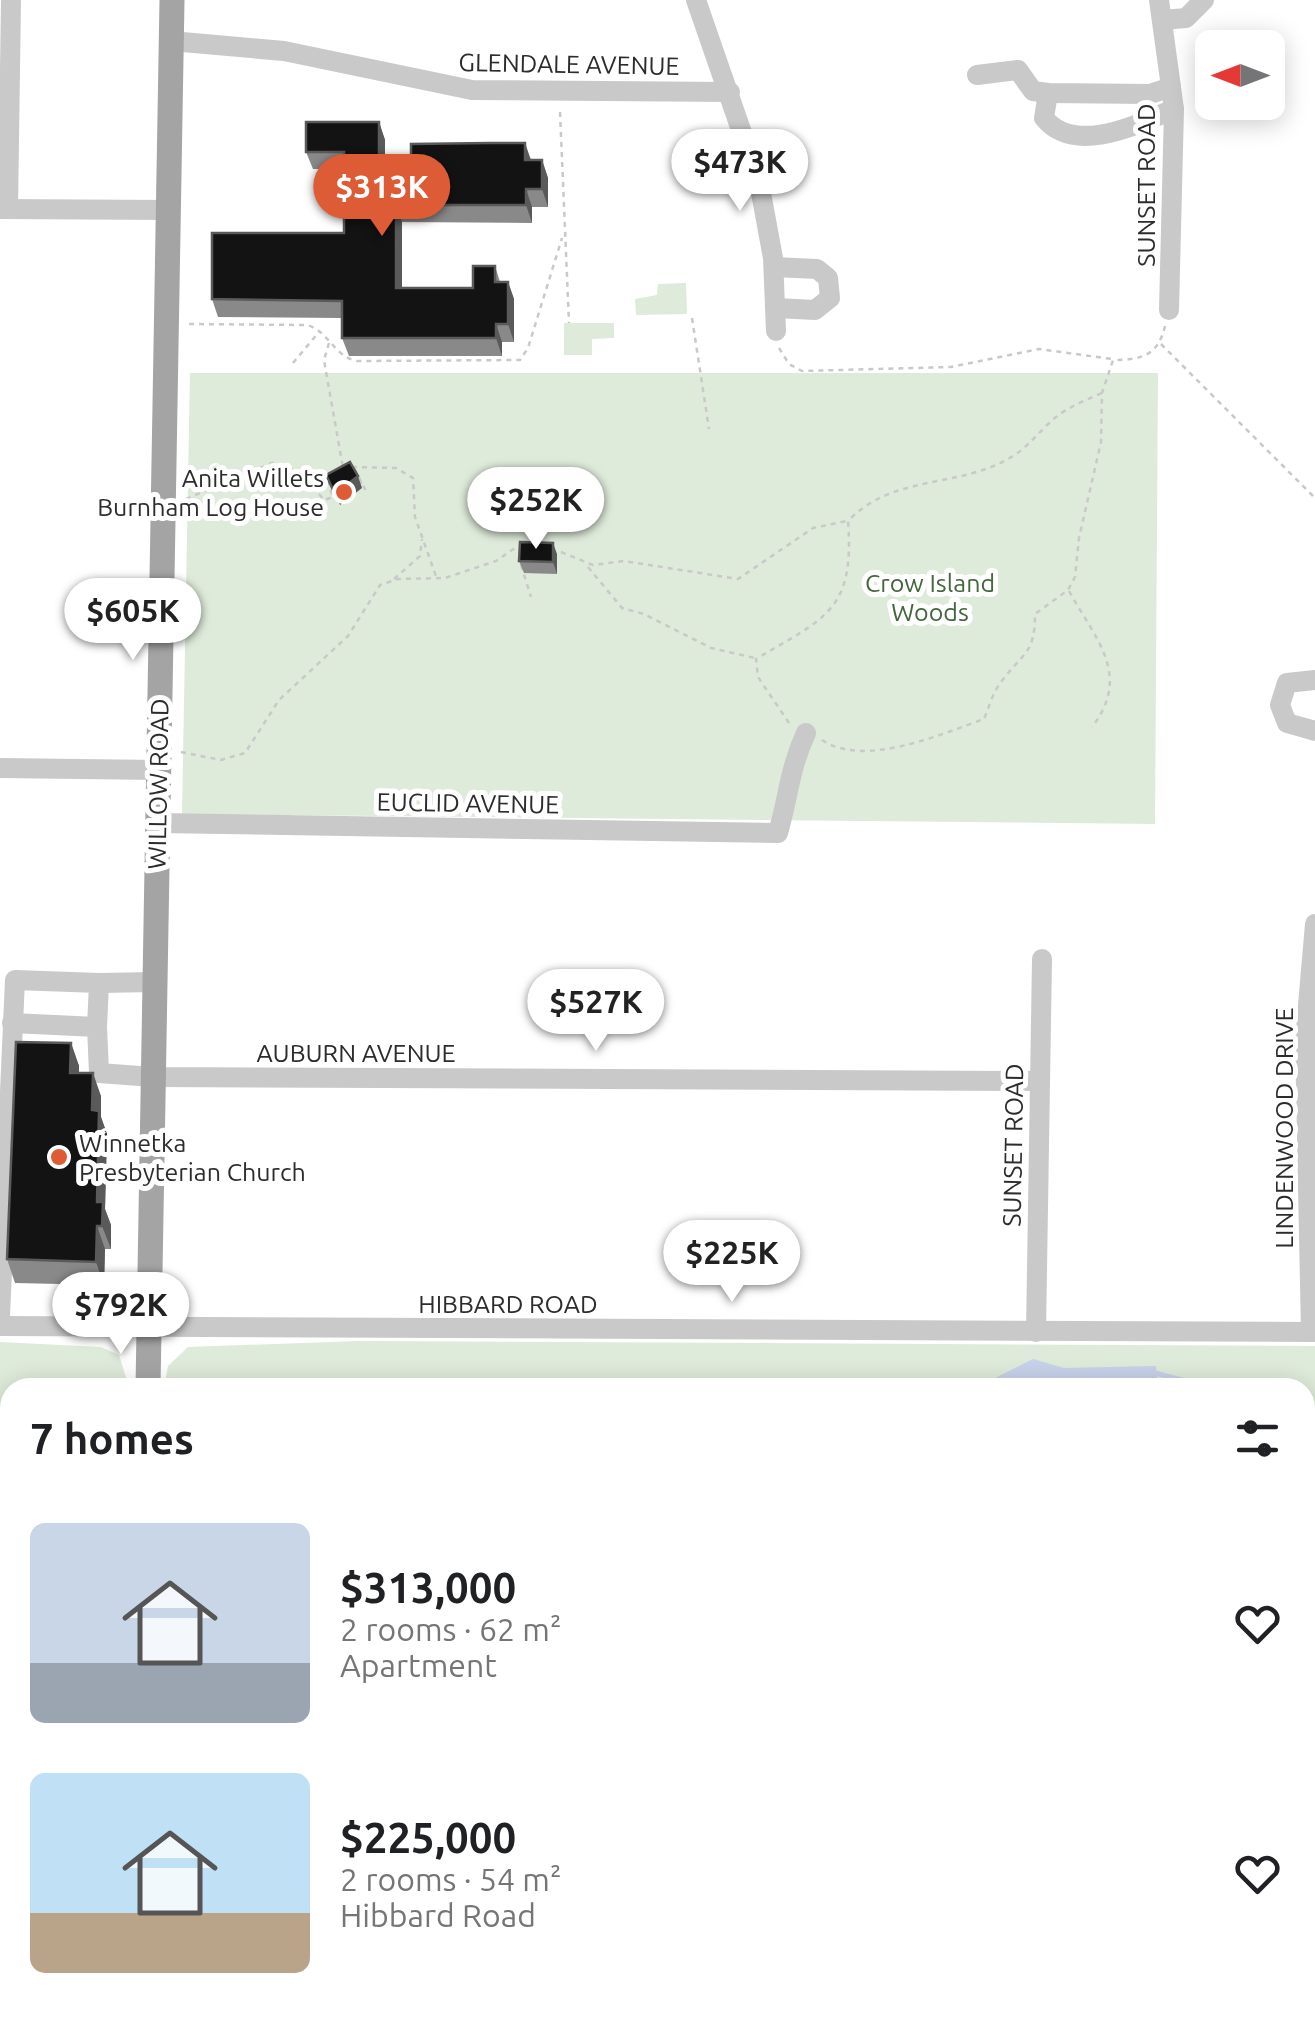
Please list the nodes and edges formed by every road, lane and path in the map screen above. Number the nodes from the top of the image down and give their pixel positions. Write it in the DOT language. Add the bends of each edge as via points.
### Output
graph roads {
  1 [pos="11,0"];
  2 [pos="172,0"];
  3 [pos="696,0"];
  4 [pos="1204,0"];
  5 [pos="1160,10"];
  6 [pos="171,41"];
  7 [pos="977,75"];
  8 [pos="1171,87"];
  9 [pos="730,92"];
  10 [pos="1048,93"];
  11 [pos="1174,110"];
  12 [pos="560,112"];
  13 [pos="4,209"];
  14 [pos="168,210"];
  15 [pos="562,238"];
  16 [pos="774,267"];
  17 [pos="776,308"];
  18 [pos="1169,310"];
  19 [pos="692,318"];
  20 [pos="188,324"];
  21 [pos="568,324"];
  22 [pos="320,330"];
  23 [pos="776,331"];
  24 [pos="330,342"];
  25 [pos="1161,344"];
  26 [pos="1113,360"];
  27 [pos="292,362"];
  28 [pos="1102,392"];
  29 [pos="710,429"];
  30 [pos="353,467"];
  31 [pos="186,474"];
  32 [pos="360,481"];
  33 [pos="233,482"];
  34 [pos="319,494"];
  35 [pos="1315,498"];
  36 [pos="186,499"];
  37 [pos="848,521"];
  38 [pos="422,537"];
  39 [pos="514,548"];
  40 [pos="520,552"];
  41 [pos="561,552"];
  42 [pos="587,564"];
  43 [pos="392,580"];
  44 [pos="436,580"];
  45 [pos="1068,590"];
  46 [pos="531,596"];
  47 [pos="756,659"];
  48 [pos="1315,680"];
  49 [pos="1092,727"];
  50 [pos="1315,730"];
  51 [pos="806,732"];
  52 [pos="181,752"];
  53 [pos="0,768"];
  54 [pos="158,770"];
  55 [pos="158,824"];
  56 [pos="1315,924"];
  57 [pos="1042,959"];
  58 [pos="155,982"];
  59 [pos="99,984"];
  60 [pos="12,1023"];
  61 [pos="97,1026"];
  62 [pos="153,1077"];
  63 [pos="1039,1081"];
  64 [pos="0,1316"];
  65 [pos="0,1326"];
  66 [pos="149,1327"];
  67 [pos="1036,1332"];
  68 [pos="1313,1332"];
  69 [pos="148,1378"];
  1 -- 13 [label="street"];
  2 -- 6 [label="main road, WILLOW ROAD"];
  3 -- 9 [label="street"];
  4 -- 5 [label="street" via="1186,18"];
  5 -- 8 [label="street, SUNSET ROAD"];
  6 -- 9 [label="street, GLENDALE AVENUE" via="284,51 472,90"];
  6 -- 14 [label="main road, WILLOW ROAD"];
  7 -- 10 [label="street" via="1018,70 1033,91"];
  8 -- 10 [label="street" via="1150,94"];
  8 -- 11 [label="street, SUNSET ROAD"];
  9 -- 16 [label="street" via="751,150"];
  10 -- 11 [label="street" via="1044,118 1052,129 1086,135 1122,131"];
  11 -- 18 [label="street, SUNSET ROAD"];
  12 -- 15 [label="path"];
  13 -- 14 [label="street"];
  14 -- 54 [label="main road, WILLOW ROAD"];
  15 -- 21 [label="path"];
  15 -- 24 [label="path" via="520,360 357,361"];
  16 -- 17 [label="street"];
  16 -- 17 [label="street" via="817,269 828,278 830,298 814,310"];
  17 -- 23 [label="street"];
  18 -- 25 [label="path"];
  19 -- 29 [label="path"];
  20 -- 22 [label="path"];
  22 -- 24 [label="path"];
  22 -- 27 [label="path"];
  23 -- 26 [label="path" via="788,364 802,371 951,368 1039,349"];
  24 -- 30 [label="path" via="324,360 334,428 344,471"];
  25 -- 26 [label="path" via="1140,360"];
  25 -- 35 [label="path"];
  26 -- 28 [label="path"];
  28 -- 37 [label="path" via="1058,416 1012,458 912,483"];
  28 -- 45 [label="path" via="1101,442"];
  30 -- 32 [label="path" via="366,489"];
  30 -- 38 [label="path" via="396,468 413,478"];
  31 -- 33 [label="path" via="221,473"];
  33 -- 34 [label="path" via="280,462 310,481 327,478 333,497 323,502"];
  33 -- 36 [label="path"];
  37 -- 42 [label="path" via="814,528 738,580 624,561"];
  37 -- 47 [label="path" via="851,558 825,618"];
  38 -- 43 [label="path" via="420,556"];
  38 -- 44 [label="path"];
  39 -- 44 [label="path"];
  40 -- 46 [label="path"];
  41 -- 42 [label="path"];
  42 -- 47 [label="path" via="622,608 711,648"];
  43 -- 44 [label="path"];
  43 -- 52 [label="path" via="370,598 348,636 266,716 239,757"];
  45 -- 49 [label="path" via="1114,686"];
  45 -- 51 [label="path" via="1035,614 1035,641 998,685 984,718 882,751 853,753"];
  47 -- 51 [label="path" via="758,677 776,705 794,729"];
  48 -- 50 [label="street" via="1287,683 1280,705 1287,723"];
  51 -- 55 [label="street, EUCLID AVENUE" via="788,772 778,833"];
  53 -- 54 [label="street"];
  54 -- 55 [label="main road, WILLOW ROAD"];
  55 -- 58 [label="main road, WILLOW ROAD"];
  56 -- 68 [label="street, LINDENWOOD DRIVE" via="1305,1040"];
  57 -- 63 [label="street, SUNSET ROAD"];
  58 -- 59 [label="street"];
  58 -- 62 [label="main road, WILLOW ROAD"];
  59 -- 60 [label="street" via="15,980"];
  59 -- 61 [label="street"];
  60 -- 61 [label="street"];
  60 -- 64 [label="street"];
  61 -- 62 [label="street, AUBURN AVENUE" via="99,1073"];
  62 -- 63 [label="street, AUBURN AVENUE"];
  62 -- 66 [label="main road, WILLOW ROAD"];
  63 -- 67 [label="street, SUNSET ROAD"];
  65 -- 66 [label="street, HIBBARD ROAD"];
  66 -- 67 [label="street, HIBBARD ROAD"];
  66 -- 69 [label="main road, WILLOW ROAD"];
  67 -- 68 [label="street, HIBBARD ROAD"];
}
